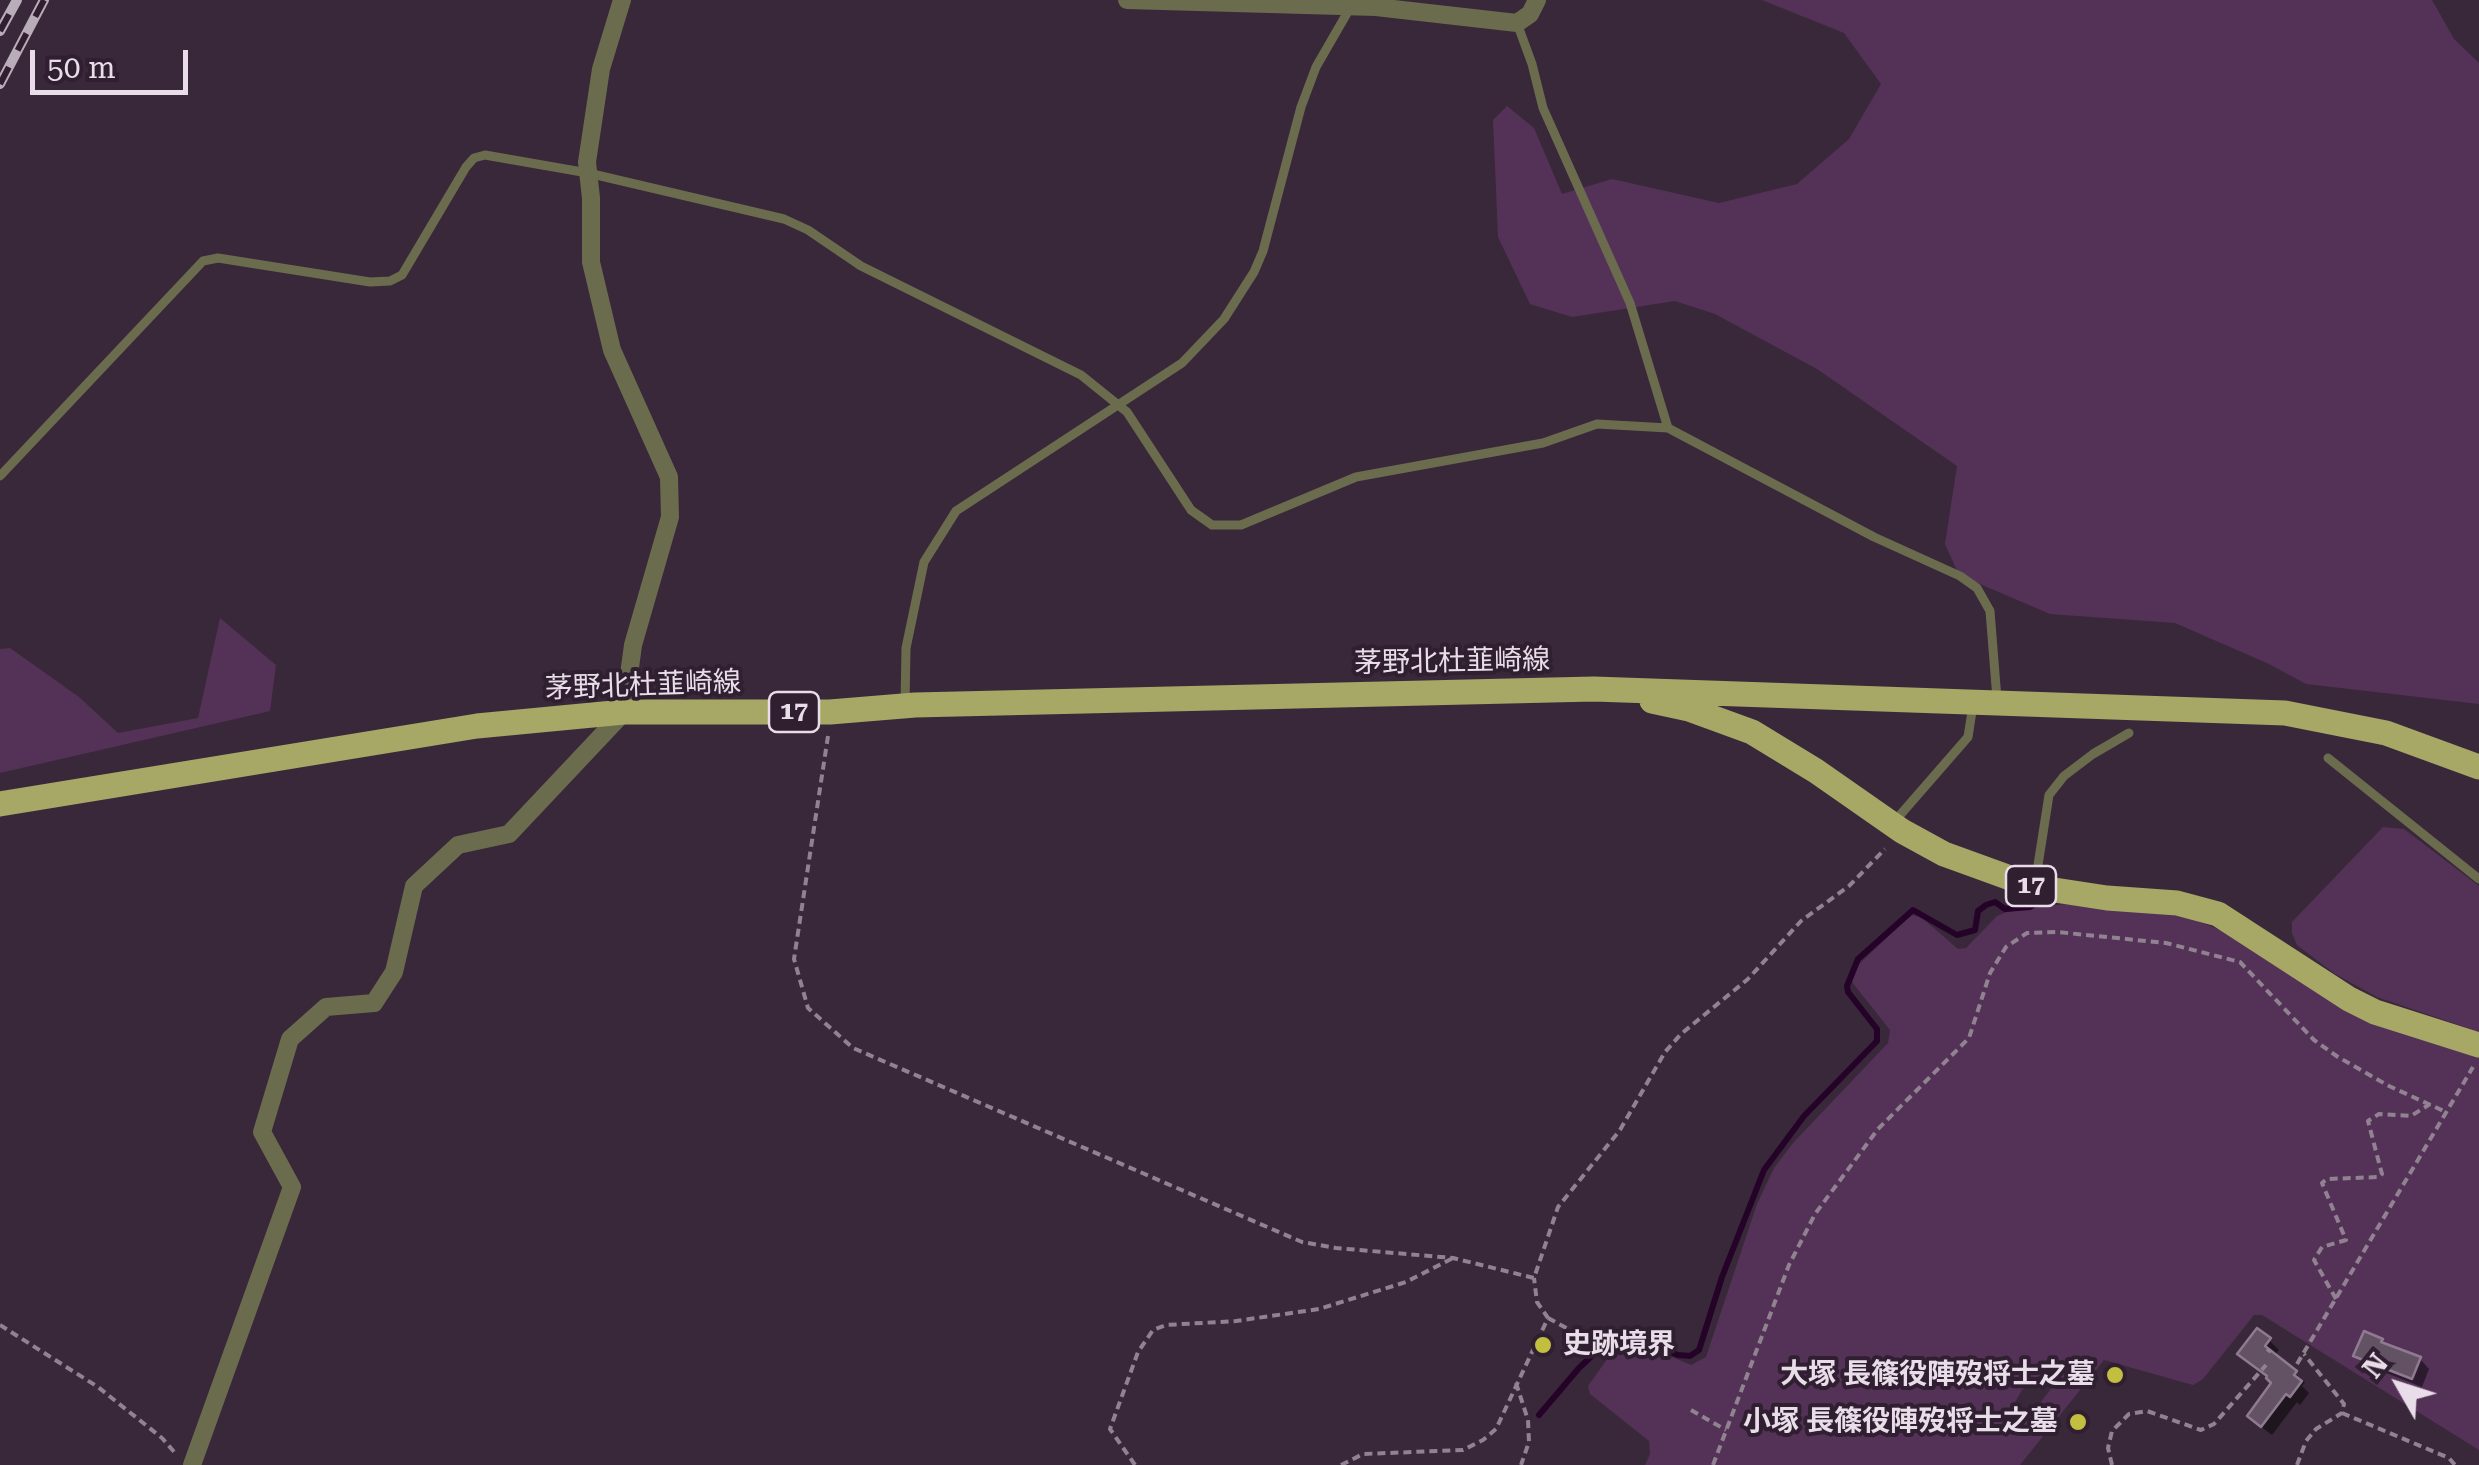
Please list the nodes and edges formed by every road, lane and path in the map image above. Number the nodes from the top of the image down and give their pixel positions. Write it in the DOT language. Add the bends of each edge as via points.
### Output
graph roads {
  1 [pos="622,0"];
  2 [pos="1127,0"];
  3 [pos="1537,0"];
  4 [pos="1352,6"];
  5 [pos="1516,23"];
  6 [pos="588,174"];
  7 [pos="1119,404"];
  8 [pos="1668,428"];
  9 [pos="0,476"];
  10 [pos="1594,689"];
  11 [pos="1985,704"];
  12 [pos="905,706"];
  13 [pos="624,712"];
  14 [pos="830,712"];
  15 [pos="2129,733"];
  16 [pos="2328,758"];
  17 [pos="2479,766"];
  18 [pos="0,804"];
  19 [pos="1897,827"];
  20 [pos="2479,879"];
  21 [pos="2034,887"];
  22 [pos="2479,1045"];
  23 [pos="2479,1057"];
  24 [pos="2430,1104"];
  25 [pos="2446,1112"];
  26 [pos="1453,1258"];
  27 [pos="1534,1278"];
  28 [pos="2336,1300"];
  29 [pos="1548,1318"];
  30 [pos="0,1326"];
  31 [pos="1598,1346"];
  32 [pos="2304,1354"];
  33 [pos="2297,1364"];
  34 [pos="2266,1365"];
  35 [pos="1516,1382"];
  36 [pos="1691,1410"];
  37 [pos="2342,1413"];
  38 [pos="1726,1430"];
  39 [pos="189,1465"];
  40 [pos="1135,1465"];
  41 [pos="1341,1465"];
  42 [pos="1521,1465"];
  43 [pos="1713,1465"];
  44 [pos="2112,1465"];
  45 [pos="2297,1465"];
  46 [pos="2455,1465"];
  1 -- 6 [label="street" via="594,104"];
  2 -- 4 [label="street"];
  3 -- 5 [label="street"];
  4 -- 5 [label="street"];
  4 -- 7 [label="lane" via="1316,67 1254,272 1224,319 1182,362"];
  5 -- 8 [label="lane" via="1544,108 1630,303"];
  6 -- 7 [label="lane" via="808,230 861,266 1081,375"];
  6 -- 9 [label="lane" via="485,154 474,158 402,275 390,281 202,261"];
  6 -- 13 [label="street" via="592,262 612,350 669,477 670,517 633,645"];
  7 -- 8 [label="lane" via="1191,510 1212,524 1241,524 1356,477 1543,444 1597,424"];
  7 -- 12 [label="lane" via="956,510 924,562 906,648"];
  8 -- 11 [label="lane" via="1977,588 1990,611"];
  10 -- 11 [label="main road, 茅野北杜韮崎線 / 17"];
  10 -- 12 [label="main road, 茅野北杜韮崎線 / 17"];
  10 -- 19 [label="main road, 茅野北杜韮崎線 / 17" via="1752,732"];
  11 -- 17 [label="main road, 茅野北杜韮崎線 / 17" via="2285,713 2386,733"];
  11 -- 19 [label="lane" via="1968,737"];
  12 -- 14 [label="main road, 茅野北杜韮崎線 / 17"];
  13 -- 14 [label="main road, 茅野北杜韮崎線 / 17"];
  13 -- 18 [label="main road, 茅野北杜韮崎線 / 17" via="477,726"];
  13 -- 39 [label="street" via="509,834 458,845 414,886 394,972 374,1003 326,1006 290,1039 262,1132 292,1187"];
  14 -- 26 [label="path" via="794,959 808,1008 853,1048 1302,1242"];
  15 -- 21 [label="lane" via="2064,776 2050,795"];
  16 -- 20 [label="lane"];
  19 -- 21 [label="main road, 茅野北杜韮崎線 / 17" via="1944,854"];
  19 -- 27 [label="path" via="1849,886 1801,921 1665,1052 1620,1130 1558,1206"];
  21 -- 22 [label="main road, 茅野北杜韮崎線 / 17" via="2218,914 2349,999"];
  23 -- 25 [label="path"];
  24 -- 25 [label="path"];
  24 -- 28 [label="path" via="2410,1116 2379,1114 2368,1121 2379,1177 2322,1183 2346,1240 2322,1247 2314,1260"];
  24 -- 38 [label="path" via="2314,1040 2240,962 2166,943 2027,933 2006,947 1990,973 1969,1038 1878,1129 1816,1214 1789,1265"];
  25 -- 28 [label="path"];
  26 -- 27 [label="path"];
  26 -- 40 [label="path" via="1406,1282 1319,1310 1153,1330 1110,1429"];
  27 -- 29 [label="path" via="1536,1302"];
  28 -- 32 [label="path"];
  29 -- 31 [label="path"];
  29 -- 35 [label="path"];
  30 -- 39 [label="path" via="98,1387"];
  32 -- 33 [label="path"];
  32 -- 37 [label="path" via="2344,1404"];
  34 -- 44 [label="path" via="2201,1430 2147,1411 2130,1414 2112,1431"];
  35 -- 41 [label="path" via="1496,1429 1463,1450 1363,1454"];
  35 -- 42 [label="path" via="1528,1420"];
  36 -- 38 [label="path"];
  37 -- 45 [label="path" via="2316,1429"];
  37 -- 46 [label="path"];
  38 -- 43 [label="path"];
}
